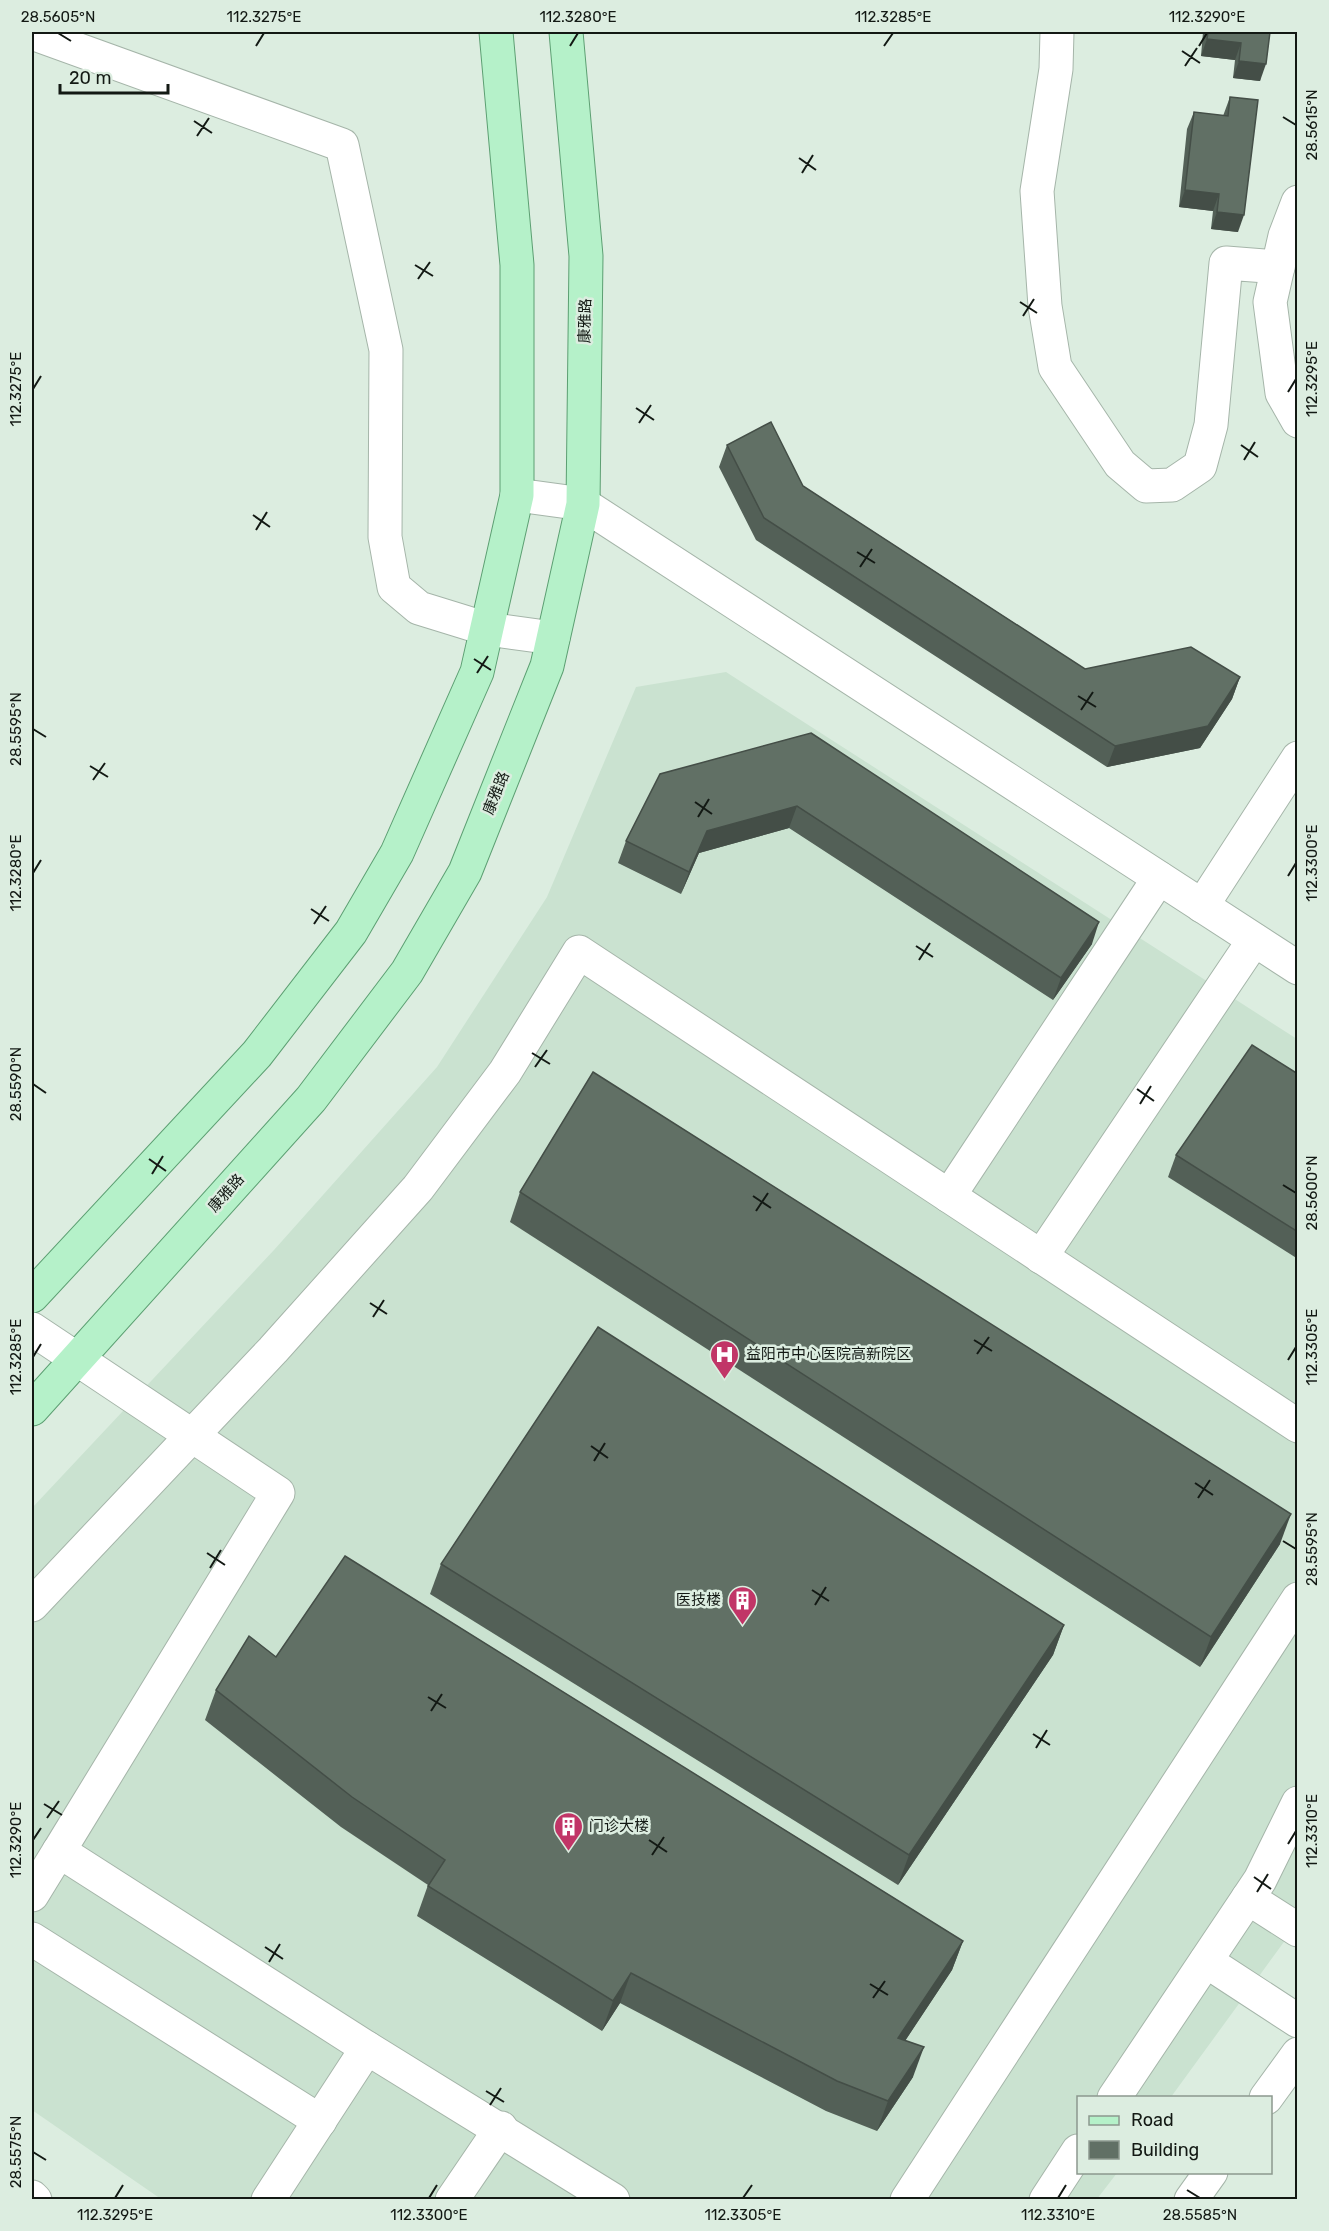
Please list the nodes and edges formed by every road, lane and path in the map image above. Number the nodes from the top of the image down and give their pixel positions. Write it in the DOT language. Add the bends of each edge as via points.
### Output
graph roads {
  1 [pos="496,32"];
  2 [pos="566,32"];
  3 [pos="1056,32"];
  4 [pos="32,33"];
  5 [pos="1298,202"];
  6 [pos="1278,267"];
  7 [pos="1298,422"];
  8 [pos="517,495"];
  9 [pos="583,504"];
  10 [pos="487,629"];
  11 [pos="553,638"];
  12 [pos="1298,758"];
  13 [pos="1298,798"];
  14 [pos="1159,878"];
  15 [pos="1211,912"];
  16 [pos="1254,940"];
  17 [pos="1298,968"];
  18 [pos="949,1196"];
  19 [pos="1041,1257"];
  20 [pos="32,1296"];
  21 [pos="32,1329"];
  22 [pos="76,1360"];
  23 [pos="32,1409"];
  24 [pos="1298,1426"];
  25 [pos="192,1436"];
  26 [pos="1298,1599"];
  27 [pos="32,1605"];
  28 [pos="1298,1803"];
  29 [pos="59,1851"];
  30 [pos="32,1895"];
  31 [pos="1248,1898"];
  32 [pos="1298,1930"];
  33 [pos="32,1939"];
  34 [pos="1206,1961"];
  35 [pos="1298,2021"];
  36 [pos="368,2048"];
  37 [pos="1298,2054"];
  38 [pos="1115,2096"];
  39 [pos="1267,2096"];
  40 [pos="320,2121"];
  41 [pos="501,2128"];
  42 [pos="1077,2152"];
  43 [pos="1210,2174"];
  44 [pos="268,2199"];
  45 [pos="452,2199"];
  46 [pos="613,2199"];
  47 [pos="907,2199"];
  48 [pos="1046,2199"];
  49 [pos="1191,2199"];
  1 -- 8 [label="main road" via="517,265"];
  2 -- 9 [label="main road, 康雅路" via="586,256"];
  3 -- 6 [label="street" via="1056,69 1037,191 1055,367 1120,464 1146,486 1172,485 1200,466 1211,425 1226,263"];
  4 -- 10 [label="street" via="342,146 386,350 385,537 394,587 419,608"];
  5 -- 6 [label="street"];
  6 -- 7 [label="street" via="1270,302 1275,347 1282,393"];
  8 -- 9 [label="street"];
  8 -- 10 [label="main road"];
  9 -- 11 [label="main road, 康雅路"];
  9 -- 14 [label="street"];
  10 -- 11 [label="street"];
  10 -- 20 [label="main road" via="477,672 398,854 351,932 257,1054"];
  11 -- 22 [label="main road, 康雅路" via="546,666 465,872 407,972 311,1099"];
  12 -- 15 [label="street"];
  13 -- 15 [label="street"];
  14 -- 15 [label="street"];
  14 -- 18 [label="street"];
  15 -- 16 [label="street"];
  16 -- 17 [label="street"];
  16 -- 19 [label="street"];
  18 -- 19 [label="street"];
  18 -- 25 [label="street" via="579,952 505,1072 418,1188"];
  19 -- 24 [label="street"];
  21 -- 22 [label="street"];
  22 -- 23 [label="main road, 康雅路"];
  22 -- 25 [label="street"];
  25 -- 27 [label="street"];
  25 -- 29 [label="street" via="278,1493"];
  26 -- 47 [label="street"];
  28 -- 31 [label="street"];
  29 -- 30 [label="street"];
  29 -- 36 [label="street"];
  31 -- 32 [label="street"];
  31 -- 34 [label="street"];
  33 -- 40 [label="street"];
  34 -- 35 [label="street"];
  34 -- 38 [label="street"];
  36 -- 40 [label="street"];
  36 -- 41 [label="street"];
  37 -- 39 [label="street"];
  40 -- 44 [label="street"];
  41 -- 45 [label="street"];
  41 -- 46 [label="street"];
  42 -- 48 [label="street"];
  43 -- 49 [label="street"];
}
